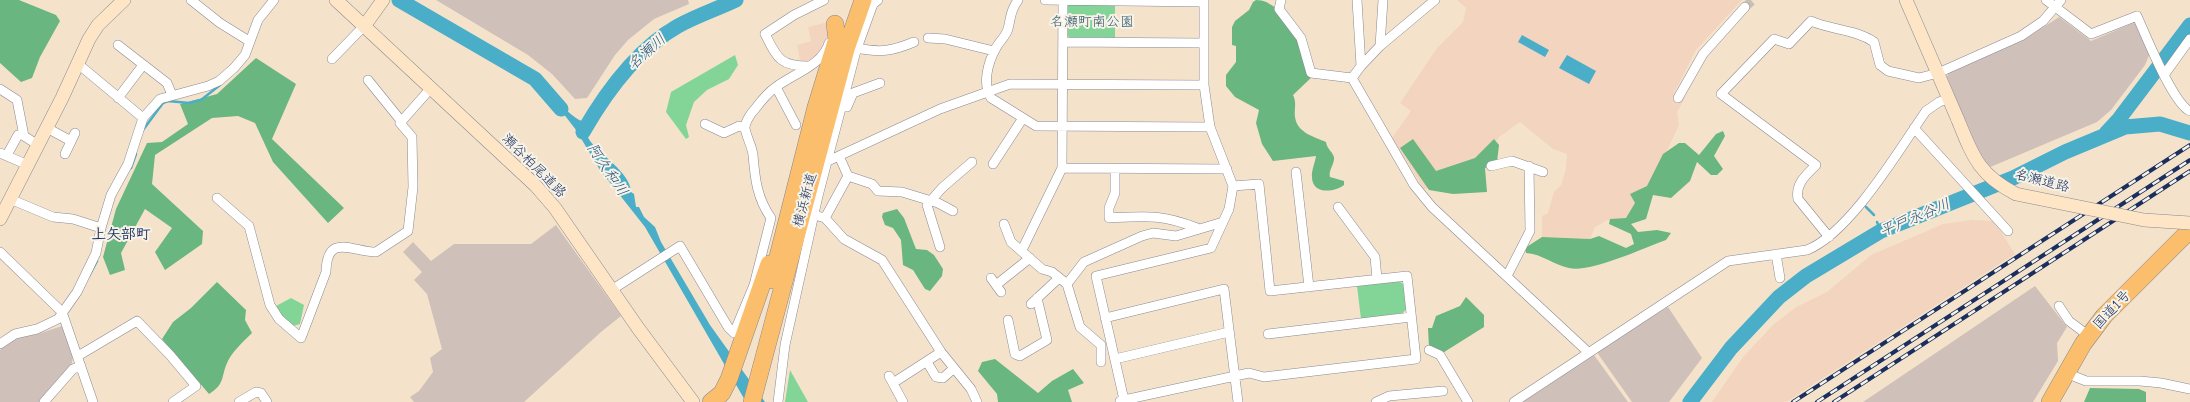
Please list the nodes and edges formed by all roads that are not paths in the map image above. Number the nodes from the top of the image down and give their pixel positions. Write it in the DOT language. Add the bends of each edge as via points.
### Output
graph roads {
  1 [pos="124,0"];
  2 [pos="191,0"];
  3 [pos="274,0"];
  4 [pos="336,0"];
  5 [pos="384,0"];
  6 [pos="850,0"];
  7 [pos="863,0"];
  8 [pos="878,0"];
  9 [pos="1018,0"];
  10 [pos="1045,0"];
  11 [pos="1063,0"];
  12 [pos="1281,0"];
  13 [pos="1357,0"];
  14 [pos="1383,0"];
  15 [pos="1435,0"];
  16 [pos="1906,0"];
  17 [pos="2046,0"];
  18 [pos="2061,0"];
  19 [pos="827,1"];
  20 [pos="1203,1"];
  21 [pos="1746,7"];
  22 [pos="2054,7"];
  23 [pos="365,25"];
  24 [pos="833,38"];
  25 [pos="928,38"];
  26 [pos="2190,39"];
  27 [pos="249,41"];
  28 [pos="914,42"];
  29 [pos="1064,42"];
  30 [pos="1204,43"];
  31 [pos="118,45"];
  32 [pos="1380,46"];
  33 [pos="857,48"];
  34 [pos="994,51"];
  35 [pos="332,59"];
  36 [pos="78,63"];
  37 [pos="143,65"];
  38 [pos="808,66"];
  39 [pos="1361,66"];
  40 [pos="1938,73"];
  41 [pos="2164,74"];
  42 [pos="1352,78"];
  43 [pos="368,80"];
  44 [pos="880,83"];
  45 [pos="1064,84"];
  46 [pos="1204,85"];
  47 [pos="776,87"];
  48 [pos="431,88"];
  49 [pos="0,89"];
  50 [pos="987,92"];
  51 [pos="172,95"];
  52 [pos="118,98"];
  53 [pos="1678,98"];
  54 [pos="1948,99"];
  55 [pos="2190,111"];
  56 [pos="143,118"];
  57 [pos="1022,118"];
  58 [pos="402,122"];
  59 [pos="838,122"];
  60 [pos="705,124"];
  61 [pos="796,125"];
  62 [pos="1063,126"];
  63 [pos="1210,127"];
  64 [pos="47,128"];
  65 [pos="745,128"];
  66 [pos="1914,128"];
  67 [pos="23,134"];
  68 [pos="38,145"];
  69 [pos="3,154"];
  70 [pos="65,154"];
  71 [pos="839,156"];
  72 [pos="828,161"];
  73 [pos="972,162"];
  74 [pos="993,164"];
  75 [pos="28,165"];
  76 [pos="1491,166"];
  77 [pos="1529,166"];
  78 [pos="1062,168"];
  79 [pos="1115,169"];
  80 [pos="1227,169"];
  81 [pos="1296,172"];
  82 [pos="1543,172"];
  83 [pos="848,176"];
  84 [pos="1233,186"];
  85 [pos="793,197"];
  86 [pos="217,198"];
  87 [pos="10,199"];
  88 [pos="930,202"];
  89 [pos="1338,207"];
  90 [pos="954,211"];
  91 [pos="814,215"];
  92 [pos="825,218"];
  93 [pos="0,219"];
  94 [pos="1223,222"];
  95 [pos="1004,224"];
  96 [pos="101,228"];
  97 [pos="1197,228"];
  98 [pos="2190,229"];
  99 [pos="2008,231"];
  100 [pos="1829,237"];
  101 [pos="940,247"];
  102 [pos="1022,250"];
  103 [pos="0,252"];
  104 [pos="1776,254"];
  105 [pos="1030,258"];
  106 [pos="1507,276"];
  107 [pos="1059,278"];
  108 [pos="1780,278"];
  109 [pos="1377,279"];
  110 [pos="1067,284"];
  111 [pos="996,285"];
  112 [pos="1309,286"];
  113 [pos="613,289"];
  114 [pos="2059,306"];
  115 [pos="62,312"];
  116 [pos="1412,317"];
  117 [pos="1106,318"];
  118 [pos="1012,325"];
  119 [pos="1229,332"];
  120 [pos="1268,334"];
  121 [pos="2089,336"];
  122 [pos="0,344"];
  123 [pos="1429,350"];
  124 [pos="942,352"];
  125 [pos="1588,352"];
  126 [pos="78,356"];
  127 [pos="1115,359"];
  128 [pos="927,362"];
  129 [pos="1102,362"];
  130 [pos="81,366"];
  131 [pos="756,367"];
  132 [pos="954,368"];
  133 [pos="2066,373"];
  134 [pos="1235,375"];
  135 [pos="2190,389"];
  136 [pos="1443,391"];
  137 [pos="779,401"];
  138 [pos="44,402"];
  139 [pos="93,402"];
  140 [pos="173,402"];
  141 [pos="239,402"];
  142 [pos="267,402"];
  143 [pos="693,402"];
  144 [pos="711,402"];
  145 [pos="741,402"];
  146 [pos="752,402"];
  147 [pos="903,402"];
  148 [pos="977,402"];
  149 [pos="1238,402"];
  150 [pos="1376,402"];
  151 [pos="1468,402"];
  152 [pos="1514,402"];
  153 [pos="2050,402"];
  1 -- 36 [label="street" via="98,25"];
  2 -- 27 [label="street" via="220,23"];
  3 -- 27 [label="street" via="258,20"];
  4 -- 23 [label="street, 瀬谷柏尾道路"];
  5 -- 23 [label="street"];
  6 -- 24 [label="highway, 横浜新道"];
  7 -- 131 [label="highway, 横浜新道" via="846,49"];
  8 -- 33 [label="street" via="873,4"];
  9 -- 34 [label="street" via="1009,19 1008,30"];
  10 -- 11 [label="street"];
  11 -- 20 [label="street"];
  11 -- 29 [label="street"];
  12 -- 42 [label="street" via="1279,9 1301,38 1312,73"];
  13 -- 39 [label="street"];
  14 -- 32 [label="street"];
  15 -- 32 [label="street"];
  16 -- 40 [label="street, 名瀬道路"];
  17 -- 22 [label="street"];
  18 -- 22 [label="street"];
  19 -- 38 [label="street" via="794,16 765,34 782,62"];
  20 -- 30 [label="street"];
  21 -- 53 [label="street" via="1703,54"];
  22 -- 40 [label="street" via="2043,21 2021,36"];
  22 -- 41 [label="street" via="2091,34 2137,16"];
  23 -- 35 [label="street"];
  23 -- 48 [label="street, 瀬谷柏尾道路"];
  24 -- 38 [label="street"];
  24 -- 85 [label="highway, 横浜新道"];
  25 -- 34 [label="street" via="945,38"];
  26 -- 41 [label="street"];
  27 -- 51 [label="street" via="245,55 219,80 196,90"];
  28 -- 33 [label="street" via="892,50 870,51"];
  29 -- 30 [label="street"];
  29 -- 45 [label="street"];
  30 -- 46 [label="street"];
  31 -- 37 [label="street"];
  32 -- 39 [label="street"];
  33 -- 59 [label="street"];
  34 -- 50 [label="street" via="986,82"];
  36 -- 52 [label="street"];
  36 -- 64 [label="street"];
  37 -- 51 [label="street" via="167,83"];
  37 -- 52 [label="street"];
  38 -- 47 [label="street"];
  39 -- 42 [label="street"];
  40 -- 54 [label="street, 名瀬道路"];
  40 -- 100 [label="street" via="1919,78 1888,71 1880,65 1874,42 1868,38 1811,21 1789,44 1774,39 1721,94 1816,165 1801,182 1796,193"];
  41 -- 55 [label="street" via="2183,108"];
  42 -- 106 [label="street" via="1414,185 1432,207"];
  43 -- 58 [label="street"];
  44 -- 59 [label="street" via="853,93 843,119"];
  45 -- 46 [label="street"];
  45 -- 50 [label="street" via="1010,84"];
  45 -- 62 [label="street"];
  46 -- 63 [label="street"];
  47 -- 61 [label="street"];
  47 -- 65 [label="street" via="753,111"];
  48 -- 58 [label="street"];
  48 -- 113 [label="street, 瀬谷柏尾道路" via="535,185 555,208"];
  49 -- 67 [label="street" via="17,100"];
  50 -- 57 [label="street" via="991,98"];
  50 -- 71 [label="street" via="901,126"];
  51 -- 56 [label="street" via="160,99"];
  52 -- 56 [label="street"];
  54 -- 66 [label="street" via="1930,107"];
  54 -- 98 [label="street, 名瀬道路, bridge" via="1970,149 1984,173 2001,186 2016,194"];
  56 -- 96 [label="street" via="128,164 111,195"];
  57 -- 62 [label="street" via="1036,126"];
  57 -- 74 [label="street"];
  58 -- 86 [label="street" via="400,123 412,137 413,187 408,231 376,252 341,246 333,250 326,262 326,272 301,338 279,319 270,305 249,226"];
  59 -- 72 [label="street"];
  60 -- 65 [label="street" via="724,133 740,126"];
  62 -- 63 [label="street"];
  62 -- 78 [label="street"];
  63 -- 80 [label="street"];
  64 -- 68 [label="street"];
  64 -- 70 [label="street" via="73,137"];
  65 -- 113 [label="street" via="752,151 755,184 760,201 771,218 754,285 734,333 680,246"];
  66 -- 99 [label="street"];
  66 -- 100 [label="street" via="1859,205"];
  67 -- 68 [label="street"];
  67 -- 69 [label="street" via="18,135"];
  68 -- 75 [label="street"];
  69 -- 75 [label="street"];
  71 -- 72 [label="street"];
  71 -- 83 [label="street"];
  72 -- 91 [label="street"];
  73 -- 88 [label="street"];
  75 -- 87 [label="street"];
  76 -- 77 [label="street" via="1512,161"];
  77 -- 82 [label="street"];
  77 -- 106 [label="street" via="1530,231"];
  78 -- 79 [label="street"];
  78 -- 102 [label="street"];
  79 -- 80 [label="street"];
  79 -- 97 [label="street" via="1115,193 1109,208 1109,218 1152,216 1175,219"];
  80 -- 84 [label="street"];
  81 -- 112 [label="street"];
  83 -- 88 [label="street" via="872,184 878,191 902,192"];
  83 -- 92 [label="street"];
  84 -- 94 [label="street" via="1229,209"];
  84 -- 112 [label="street" via="1259,184 1270,291"];
  85 -- 131 [label="highway, 横浜新道"];
  85 -- 144 [label="highway" via="729,379 722,393"];
  87 -- 93 [label="street"];
  87 -- 96 [label="street" via="53,217 74,219"];
  88 -- 90 [label="street"];
  88 -- 101 [label="street" via="927,205"];
  89 -- 109 [label="street" via="1375,257"];
  91 -- 92 [label="street"];
  91 -- 137 [label="street" via="785,345"];
  92 -- 124 [label="street" via="844,239 882,260"];
  94 -- 97 [label="street"];
  94 -- 117 [label="street" via="1211,248 1096,276"];
  95 -- 102 [label="street" via="1011,242"];
  96 -- 115 [label="street" via="96,253 88,271"];
  97 -- 110 [label="street" via="1176,236 1153,233 1142,236 1084,262"];
  98 -- 121 [label="highway, 国道1号" via="2104,316"];
  100 -- 104 [label="street" via="1819,247"];
  102 -- 105 [label="street"];
  103 -- 115 [label="street"];
  104 -- 108 [label="street"];
  104 -- 125 [label="street" via="1728,261"];
  105 -- 107 [label="street" via="1042,269 1052,272"];
  105 -- 111 [label="street"];
  106 -- 125 [label="street"];
  107 -- 110 [label="street"];
  107 -- 118 [label="street" via="1034,301 1047,340 1020,356 1015,354"];
  109 -- 112 [label="street"];
  109 -- 116 [label="street" via="1407,276"];
  110 -- 129 [label="street" via="1080,327 1101,345"];
  113 -- 143 [label="street, 瀬谷柏尾道路" via="638,328"];
  114 -- 121 [label="street" via="2069,321"];
  115 -- 122 [label="street" via="58,319 37,329 21,331"];
  115 -- 126 [label="street"];
  116 -- 120 [label="street"];
  116 -- 134 [label="street" via="1416,359 1264,377 1249,373"];
  117 -- 119 [label="street" via="1224,289"];
  117 -- 127 [label="street"];
  119 -- 127 [label="street"];
  119 -- 134 [label="street"];
  121 -- 133 [label="highway, 国道1号"];
  123 -- 151 [label="street" via="1440,355"];
  124 -- 128 [label="street"];
  124 -- 132 [label="street"];
  125 -- 152 [label="street"];
  126 -- 130 [label="street"];
  126 -- 140 [label="street" via="137,321 196,386"];
  127 -- 134 [label="street" via="1122,400"];
  128 -- 132 [label="street" via="936,377 943,378"];
  128 -- 147 [label="street" via="891,380"];
  130 -- 138 [label="street" via="74,369"];
  130 -- 139 [label="street"];
  131 -- 145 [label="highway, 横浜新道"];
  131 -- 146 [label="highway, 横浜新道"];
  132 -- 148 [label="street" via="971,389"];
  133 -- 135 [label="street" via="2086,381 2147,382"];
  133 -- 153 [label="highway, 国道1号"];
  134 -- 149 [label="street"];
  136 -- 150 [label="street" via="1389,396"];
  141 -- 142 [label="street" via="256,392 261,393"];
}
